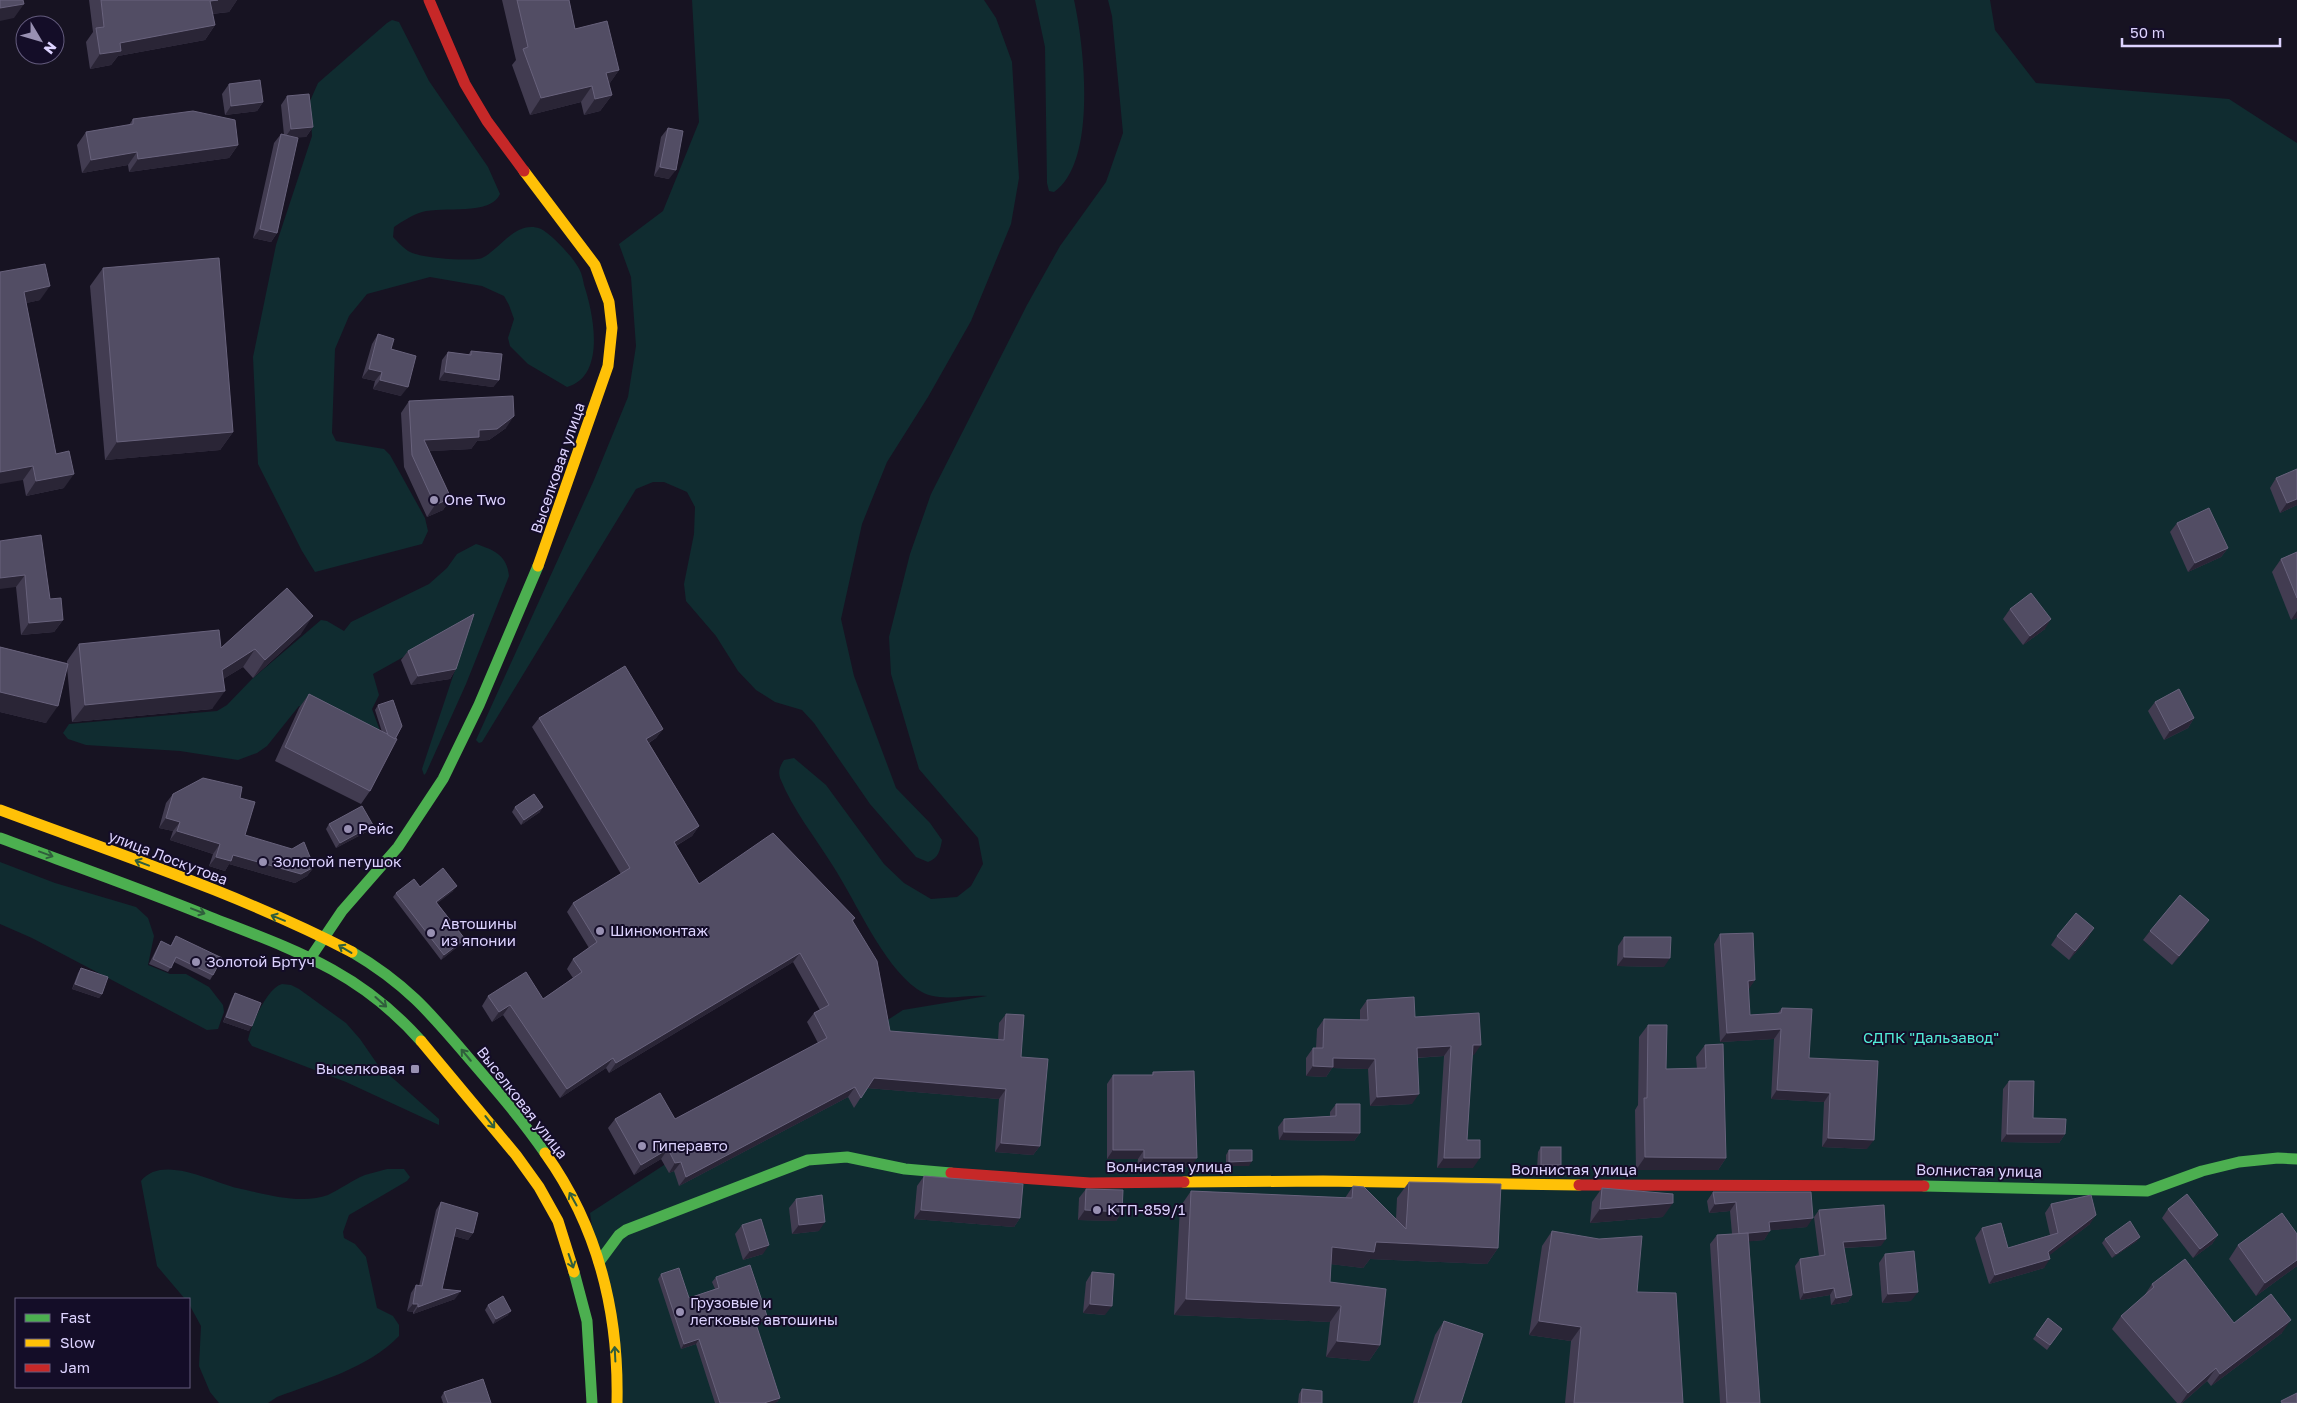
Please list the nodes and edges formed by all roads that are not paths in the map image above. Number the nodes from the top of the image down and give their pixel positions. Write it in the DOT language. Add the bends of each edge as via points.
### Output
graph roads {
  1 [pos="429,0"];
  2 [pos="0,810"];
  3 [pos="0,838"];
  4 [pos="323,936"];
  5 [pos="311,957"];
  6 [pos="2297,1159"];
  7 [pos="599,1262"];
  8 [pos="592,1403"];
  9 [pos="616,1403"];
  1 -- 4 [label="street, Выселковая улица" via="465,84 486,121 595,265 609,302 612,328 608,366 544,551 444,779 398,847"];
  4 -- 2 [label="street, улица Лоскутова, one-way"];
  3 -- 5 [label="street, one-way"];
  4 -- 5 [label="street, Выселковая улица"];
  7 -- 4 [label="street, Выселковая улица, one-way" via="575,1201 538,1143 438,1021 389,976"];
  5 -- 8 [label="street, one-way" via="374,996 404,1022 486,1116 539,1187 558,1221 587,1321"];
  6 -- 7 [label="street, Волнистая улица" via="2282,1157 2221,1164 2135,1192 2081,1187 1998,1186 1537,1186 1323,1181 1090,1183 905,1169 848,1157 808,1160 634,1226 619,1235"];
  9 -- 7 [label="street, Выселковая улица, one-way" via="614,1325"];
}
